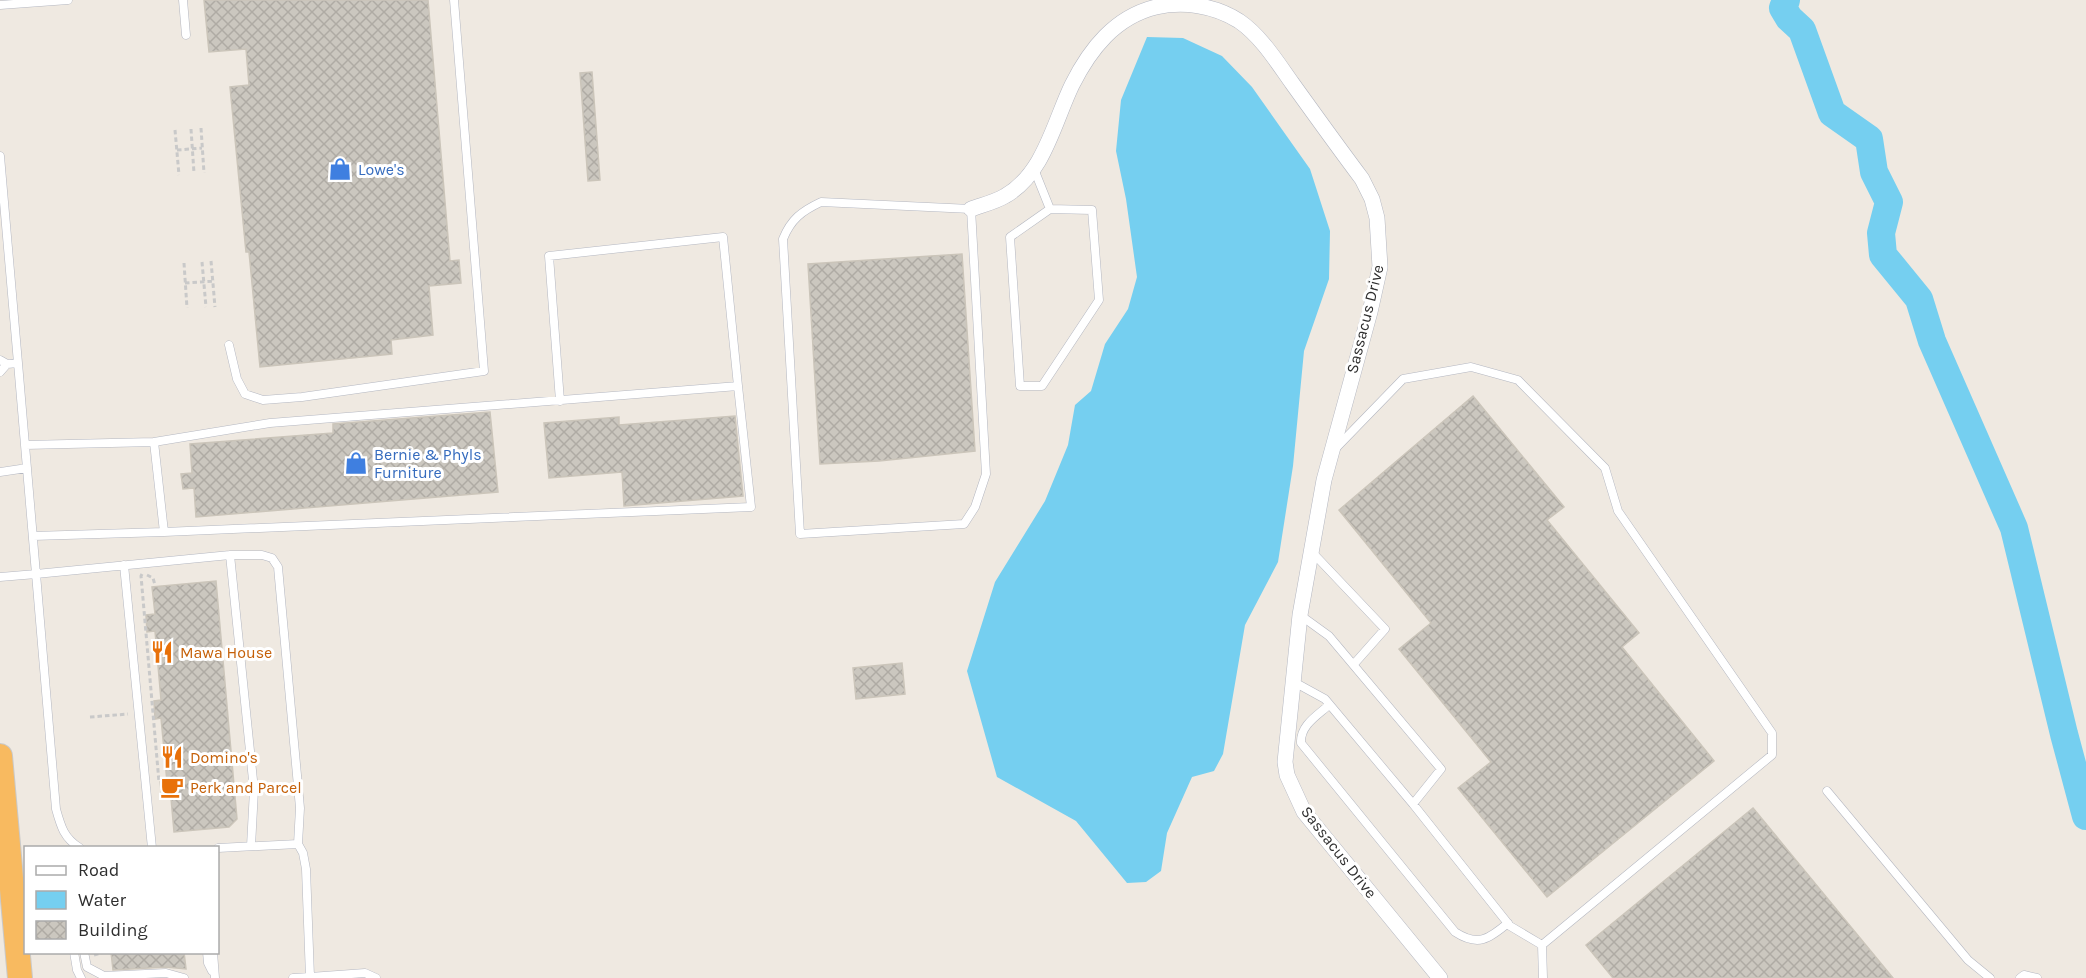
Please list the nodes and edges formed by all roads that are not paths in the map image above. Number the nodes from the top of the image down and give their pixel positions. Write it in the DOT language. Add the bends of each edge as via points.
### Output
graph roads {
  1 [pos="68,0"];
  2 [pos="183,0"];
  3 [pos="454,0"];
  4 [pos="0,5"];
  5 [pos="186,35"];
  6 [pos="0,156"];
  7 [pos="1034,168"];
  8 [pos="1050,208"];
  9 [pos="971,209"];
  10 [pos="229,345"];
  11 [pos="3,362"];
  12 [pos="18,363"];
  13 [pos="0,372"];
  14 [pos="738,386"];
  15 [pos="560,401"];
  16 [pos="154,442"];
  17 [pos="25,445"];
  18 [pos="1329,456"];
  19 [pos="27,468"];
  20 [pos="0,472"];
  21 [pos="164,532"];
  22 [pos="33,536"];
  23 [pos="1310,550"];
  24 [pos="230,555"];
  25 [pos="124,565"];
  26 [pos="36,574"];
  27 [pos="0,578"];
  28 [pos="1300,615"];
  29 [pos="1354,664"];
  30 [pos="1292,681"];
  31 [pos="1329,705"];
  32 [pos="0,756"];
  33 [pos="1827,791"];
  34 [pos="1413,804"];
  35 [pos="298,844"];
  36 [pos="77,846"];
  37 [pos="152,846"];
  38 [pos="251,846"];
  39 [pos="219,848"];
  40 [pos="1508,923"];
  41 [pos="1542,945"];
  42 [pos="74,954"];
  43 [pos="84,954"];
  44 [pos="207,954"];
  45 [pos="213,954"];
  46 [pos="23,974"];
  47 [pos="215,977"];
  48 [pos="310,977"];
  49 [pos="81,978"];
  50 [pos="184,978"];
  51 [pos="293,978"];
  52 [pos="376,978"];
  53 [pos="1440,978"];
  54 [pos="1543,978"];
  55 [pos="1990,978"];
  56 [pos="2020,978"];
  57 [pos="2037,978"];
  1 -- 4 [label="lane"];
  2 -- 5 [label="lane"];
  3 -- 10 [label="lane" via="484,371 263,400 245,394"];
  6 -- 12 [label="lane"];
  7 -- 8 [label="lane"];
  7 -- 9 [label="street, Sassacus Drive" via="1014,191"];
  7 -- 18 [label="street, Sassacus Drive" via="1086,60 1104,36 1126,18 1158,6 1187,4 1222,13 1252,32 1362,179 1377,218 1377,282"];
  8 -- 8 [label="lane" via="1010,237 1020,386 1042,386 1099,300 1092,210"];
  9 -- 9 [label="lane" via="821,202 803,211 787,228 783,239 800,534 964,524 975,507 986,474"];
  11 -- 12 [label="lane"];
  11 -- 13 [label="lane"];
  12 -- 17 [label="lane"];
  14 -- 15 [label="lane"];
  14 -- 15 [label="lane" via="723,237 549,256"];
  14 -- 21 [label="lane" via="751,507"];
  15 -- 16 [label="lane" via="270,423"];
  16 -- 17 [label="lane"];
  16 -- 21 [label="lane"];
  17 -- 19 [label="lane"];
  18 -- 23 [label="street, Sassacus Drive"];
  18 -- 41 [label="lane" via="1403,379 1471,367 1518,380 1605,468 1618,512 1772,733 1772,755"];
  19 -- 20 [label="lane"];
  19 -- 22 [label="lane"];
  21 -- 22 [label="lane"];
  22 -- 26 [label="lane"];
  23 -- 28 [label="street, Sassacus Drive"];
  23 -- 29 [label="lane" via="1385,629"];
  24 -- 25 [label="lane"];
  24 -- 35 [label="lane" via="262,555 272,558 278,567 300,808"];
  24 -- 38 [label="lane" via="254,790"];
  25 -- 26 [label="lane"];
  25 -- 37 [label="lane"];
  26 -- 27 [label="lane"];
  26 -- 36 [label="lane" via="57,808 61,829"];
  28 -- 29 [label="lane" via="1329,636"];
  28 -- 30 [label="street, Sassacus Drive"];
  29 -- 34 [label="lane" via="1441,769"];
  30 -- 31 [label="lane"];
  30 -- 53 [label="street, Sassacus Drive" via="1284,762 1304,812"];
  31 -- 34 [label="lane"];
  31 -- 40 [label="lane" via="1308,724 1301,743 1374,834 1455,932 1481,941"];
  32 -- 46 [label="highway"];
  33 -- 55 [label="lane" via="1968,960"];
  34 -- 40 [label="lane"];
  35 -- 38 [label="lane"];
  35 -- 48 [label="lane" via="306,869"];
  38 -- 39 [label="lane"];
  40 -- 41 [label="lane"];
  41 -- 54 [label="lane"];
  42 -- 49 [label="lane"];
  43 -- 50 [label="lane" via="87,967 104,976 166,973"];
  44 -- 47 [label="lane"];
  45 -- 47 [label="lane"];
  48 -- 51 [label="lane"];
  48 -- 52 [label="lane" via="365,973"];
  56 -- 57 [label="lane"];
}
